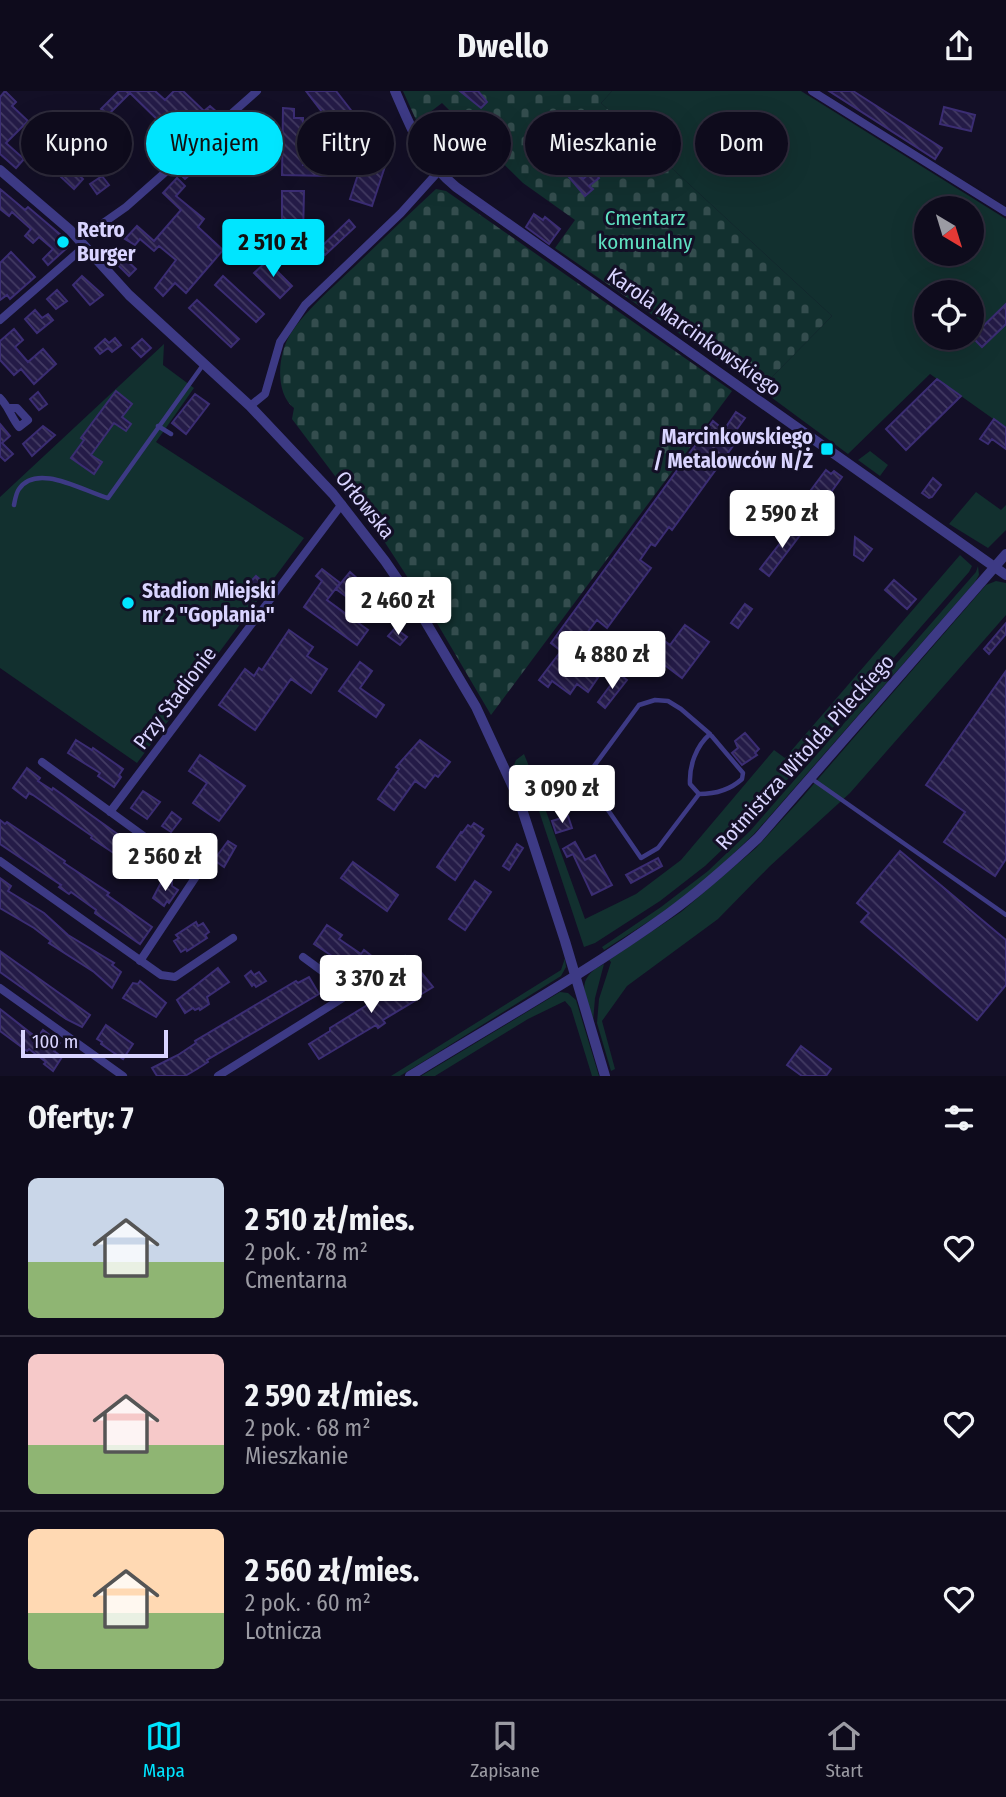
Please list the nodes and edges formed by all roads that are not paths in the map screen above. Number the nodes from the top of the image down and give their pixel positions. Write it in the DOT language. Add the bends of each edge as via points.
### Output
graph roads {
  1 [pos="257,91"];
  2 [pos="395,91"];
  3 [pos="812,91"];
  4 [pos="408,120"];
  5 [pos="0,170"];
  6 [pos="435,175"];
  7 [pos="442,175"];
  8 [pos="1006,212"];
  9 [pos="81,243"];
  10 [pos="0,320"];
  11 [pos="204,364"];
  12 [pos="0,398"];
  13 [pos="250,407"];
  14 [pos="9,408"];
  15 [pos="158,426"];
  16 [pos="171,434"];
  17 [pos="342,504"];
  18 [pos="13,505"];
  19 [pos="1006,554"];
  20 [pos="995,566"];
  21 [pos="1006,575"];
  22 [pos="710,734"];
  23 [pos="41,762"];
  24 [pos="586,777"];
  25 [pos="810,778"];
  26 [pos="699,794"];
  27 [pos="519,800"];
  28 [pos="110,812"];
  29 [pos="0,861"];
  30 [pos="1006,915"];
  31 [pos="233,938"];
  32 [pos="303,957"];
  33 [pos="405,959"];
  34 [pos="140,961"];
  35 [pos="575,974"];
  36 [pos="0,988"];
  37 [pos="352,993"];
  38 [pos="122,1076"];
  39 [pos="218,1076"];
  40 [pos="410,1076"];
  41 [pos="605,1076"];
  1 -- 9 [label="street"];
  2 -- 4 [label="street, Karola Marcinkowskiego"];
  3 -- 8 [label="street"];
  5 -- 9 [label="street, Orłowska"];
  6 -- 13 [label="street" via="305,305 280,342 265,394"];
  7 -- 20 [label="street, Karola Marcinkowskiego"];
  9 -- 10 [label="street"];
  9 -- 11 [label="street, Orłowska"];
  11 -- 13 [label="street, Orłowska"];
  11 -- 15 [label="lane"];
  12 -- 14 [label="street"];
  13 -- 17 [label="street, Orłowska"];
  15 -- 16 [label="lane"];
  15 -- 18 [label="lane" via="108,498 58,479 33,478 19,488"];
  17 -- 27 [label="street, Orłowska" via="391,571 476,707"];
  17 -- 28 [label="street, Przy Stadionie"];
  19 -- 20 [label="street, Rotmistrza Witolda Pileckiego"];
  20 -- 21 [label="street, Karola Marcinkowskiego"];
  20 -- 25 [label="street, Rotmistrza Witolda Pileckiego"];
  22 -- 24 [label="lane" via="668,701 647,702 639,705"];
  22 -- 26 [label="lane" via="691,765 690,784"];
  22 -- 26 [label="lane" via="743,773 742,779 720,791"];
  23 -- 28 [label="street"];
  24 -- 26 [label="lane" via="640,858 658,848"];
  24 -- 27 [label="lane"];
  25 -- 30 [label="lane"];
  25 -- 35 [label="street, Rotmistrza Witolda Pileckiego" via="758,838 715,877 669,914"];
  27 -- 35 [label="street, Orłowska"];
  28 -- 34 [label="street" via="197,875"];
  29 -- 34 [label="street"];
  31 -- 34 [label="street" via="175,977 161,975"];
  32 -- 37 [label="street"];
  33 -- 37 [label="street"];
  35 -- 40 [label="street, Rotmistrza Witolda Pileckiego"];
  35 -- 41 [label="street, Orłowska"];
  36 -- 38 [label="street"];
  37 -- 39 [label="street"];
}
